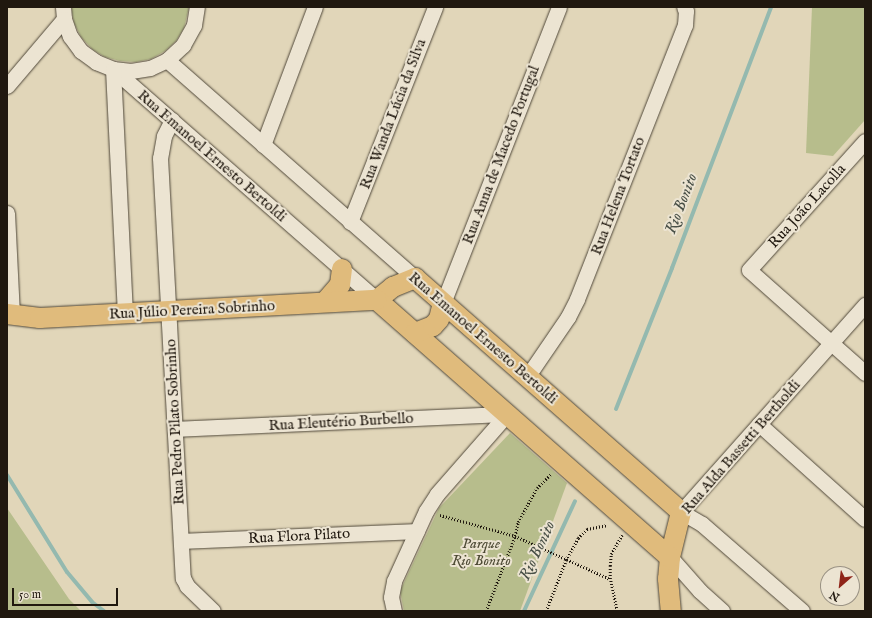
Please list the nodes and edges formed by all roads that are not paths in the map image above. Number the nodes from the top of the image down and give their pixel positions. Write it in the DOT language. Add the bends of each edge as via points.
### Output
graph roads {
  1 [pos="197,7"];
  2 [pos="315,7"];
  3 [pos="435,7"];
  4 [pos="559,7"];
  5 [pos="684,7"];
  6 [pos="63,13"];
  7 [pos="166,60"];
  8 [pos="113,69"];
  9 [pos="7,86"];
  10 [pos="172,120"];
  11 [pos="865,141"];
  12 [pos="262,145"];
  13 [pos="7,213"];
  14 [pos="350,222"];
  15 [pos="342,269"];
  16 [pos="415,278"];
  17 [pos="377,300"];
  18 [pos="325,302"];
  19 [pos="443,303"];
  20 [pos="865,305"];
  21 [pos="169,311"];
  22 [pos="125,314"];
  23 [pos="10,315"];
  24 [pos="415,333"];
  25 [pos="831,343"];
  26 [pos="865,373"];
  27 [pos="527,377"];
  28 [pos="508,414"];
  29 [pos="759,424"];
  30 [pos="175,429"];
  31 [pos="682,512"];
  32 [pos="865,519"];
  33 [pos="417,531"];
  34 [pos="181,541"];
  35 [pos="670,557"];
  36 [pos="212,611"];
  37 [pos="394,611"];
  38 [pos="671,611"];
  39 [pos="722,611"];
  40 [pos="802,611"];
  1 -- 7 [label="street" via="194,26 183,45"];
  2 -- 12 [label="street"];
  3 -- 14 [label="street, Rua Wanda Lúcia da Silva"];
  4 -- 19 [label="street, Rua Anna de Macedo Portugal"];
  5 -- 27 [label="street, Rua Helena Tortato" via="685,25 577,299 568,317"];
  6 -- 8 [label="street" via="70,36 82,51 96,62"];
  6 -- 9 [label="street"];
  7 -- 8 [label="street" via="150,68 131,71"];
  7 -- 12 [label="street, Rua Emanoel Ernesto Bertoldi"];
  8 -- 10 [label="street, Rua Emanoel Ernesto Bertoldi"];
  8 -- 22 [label="street"];
  10 -- 15 [label="street, Rua Emanoel Ernesto Bertoldi"];
  10 -- 21 [label="street, Rua Pedro Pilato Sobrinho" via="164,136 160,158"];
  11 -- 25 [label="street, Rua João Lacolla" via="750,270"];
  12 -- 14 [label="street, Rua Emanoel Ernesto Bertoldi"];
  13 -- 23 [label="street"];
  14 -- 16 [label="street, Rua Emanoel Ernesto Bertoldi"];
  15 -- 17 [label="street, Rua Emanoel Ernesto Bertoldi"];
  15 -- 18 [label="main road" via="340,285"];
  16 -- 17 [label="main road" via="393,287"];
  16 -- 19 [label="main road, Rua Emanoel Ernesto Bertoldi"];
  17 -- 18 [label="main road, Rua Júlio Pereira Sobrinho"];
  17 -- 24 [label="main road, Rua Emanoel Ernesto Bertoldi"];
  18 -- 21 [label="main road, Rua Júlio Pereira Sobrinho"];
  19 -- 24 [label="main road" via="439,319 434,326"];
  19 -- 27 [label="main road, Rua Emanoel Ernesto Bertoldi"];
  20 -- 25 [label="street, Rua Alda Bassetti Bertholdi"];
  21 -- 22 [label="main road, Rua Júlio Pereira Sobrinho"];
  21 -- 30 [label="street, Rua Pedro Pilato Sobrinho"];
  22 -- 23 [label="main road, Rua Júlio Pereira Sobrinho" via="40,318"];
  24 -- 28 [label="main road, Rua Emanoel Ernesto Bertoldi"];
  25 -- 26 [label="street"];
  25 -- 29 [label="street, Rua Alda Bassetti Bertholdi"];
  27 -- 31 [label="main road, Rua Emanoel Ernesto Bertoldi"];
  28 -- 30 [label="street, Rua Eleutério Burbello"];
  28 -- 33 [label="street" via="437,494"];
  28 -- 35 [label="main road, Rua Emanoel Ernesto Bertoldi"];
  29 -- 31 [label="street, Rua Alda Bassetti Bertholdi"];
  29 -- 32 [label="street"];
  30 -- 34 [label="street, Rua Pedro Pilato Sobrinho"];
  31 -- 35 [label="main road, Rua Alda Bassetti Bertholdi"];
  31 -- 40 [label="street, Rua Emanoel Ernesto Bertoldi" via="702,524"];
  33 -- 34 [label="street, Rua Flora Pilato"];
  33 -- 37 [label="street" via="391,590"];
  34 -- 36 [label="street, Rua Pedro Pilato Sobrinho" via="184,582"];
  35 -- 38 [label="main road, Rua Alda Bassetti Bertholdi" via="668,579"];
  35 -- 39 [label="street, Rua Emanoel Ernesto Bertoldi"];
}
